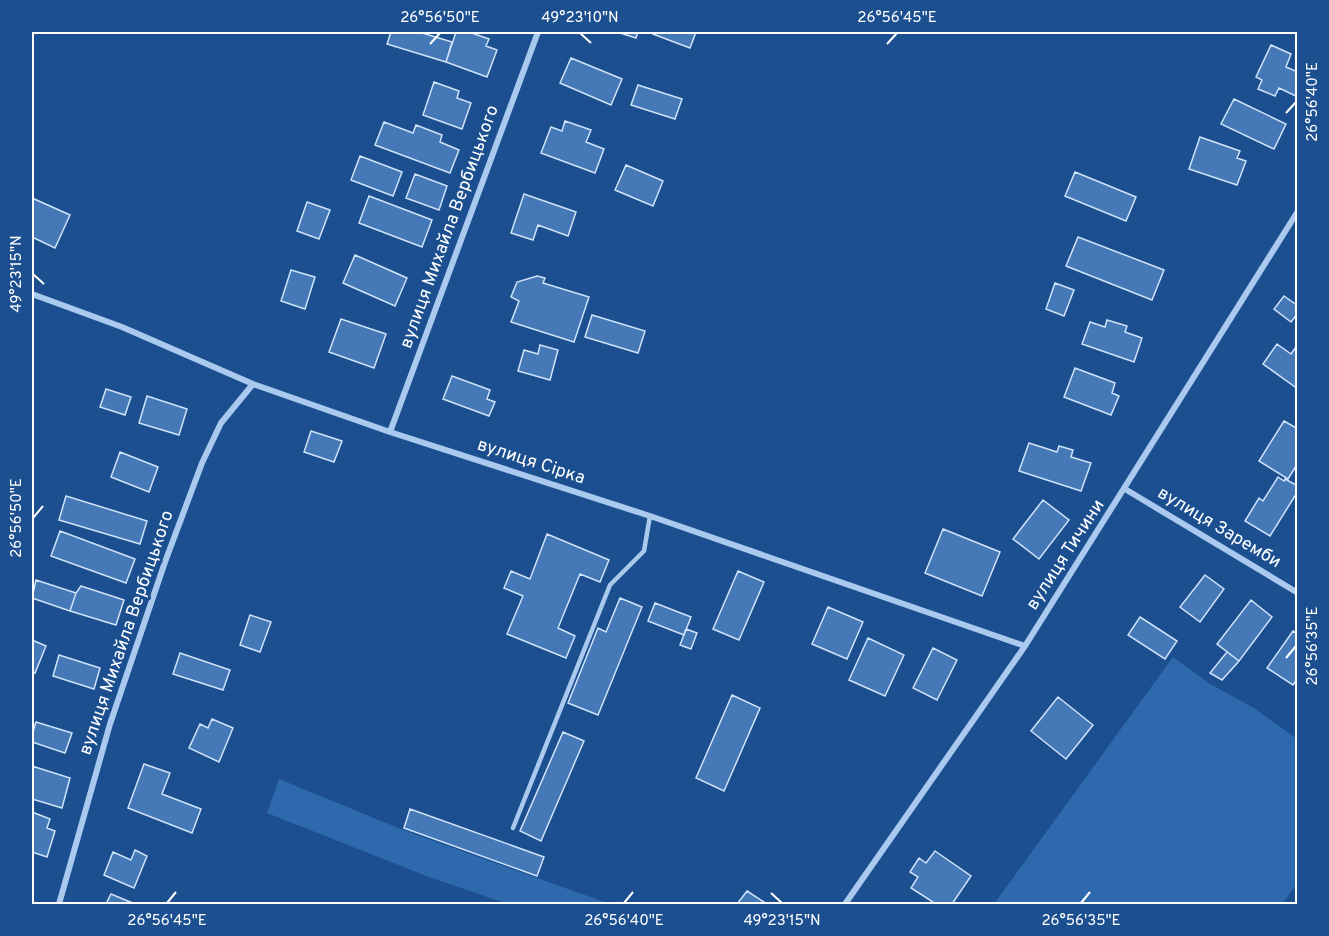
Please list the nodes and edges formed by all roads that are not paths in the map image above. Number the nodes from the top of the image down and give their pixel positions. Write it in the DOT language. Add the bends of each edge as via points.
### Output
graph roads {
  1 [pos="538,32"];
  2 [pos="1298,211"];
  3 [pos="32,294"];
  4 [pos="253,384"];
  5 [pos="390,432"];
  6 [pos="1125,489"];
  7 [pos="650,516"];
  8 [pos="1298,593"];
  9 [pos="1025,646"];
  10 [pos="513,828"];
  11 [pos="59,904"];
  12 [pos="845,904"];
  1 -- 5 [label="street, вулиця Михайла Вербицького"];
  2 -- 6 [label="street, вулиця Тичини"];
  3 -- 4 [label="street, вулиця Сірка" via="122,327"];
  4 -- 5 [label="street, вулиця Сірка"];
  4 -- 11 [label="street, вулиця Михайла Вербицького" via="221,423 202,462 110,724"];
  5 -- 7 [label="street, вулиця Сірка"];
  6 -- 8 [label="street, вулиця Заремби"];
  6 -- 9 [label="street, вулиця Тичини"];
  7 -- 9 [label="street, вулиця Сірка"];
  7 -- 10 [label="lane" via="644,551 610,585"];
  9 -- 12 [label="street, вулиця Тичини"];
}
